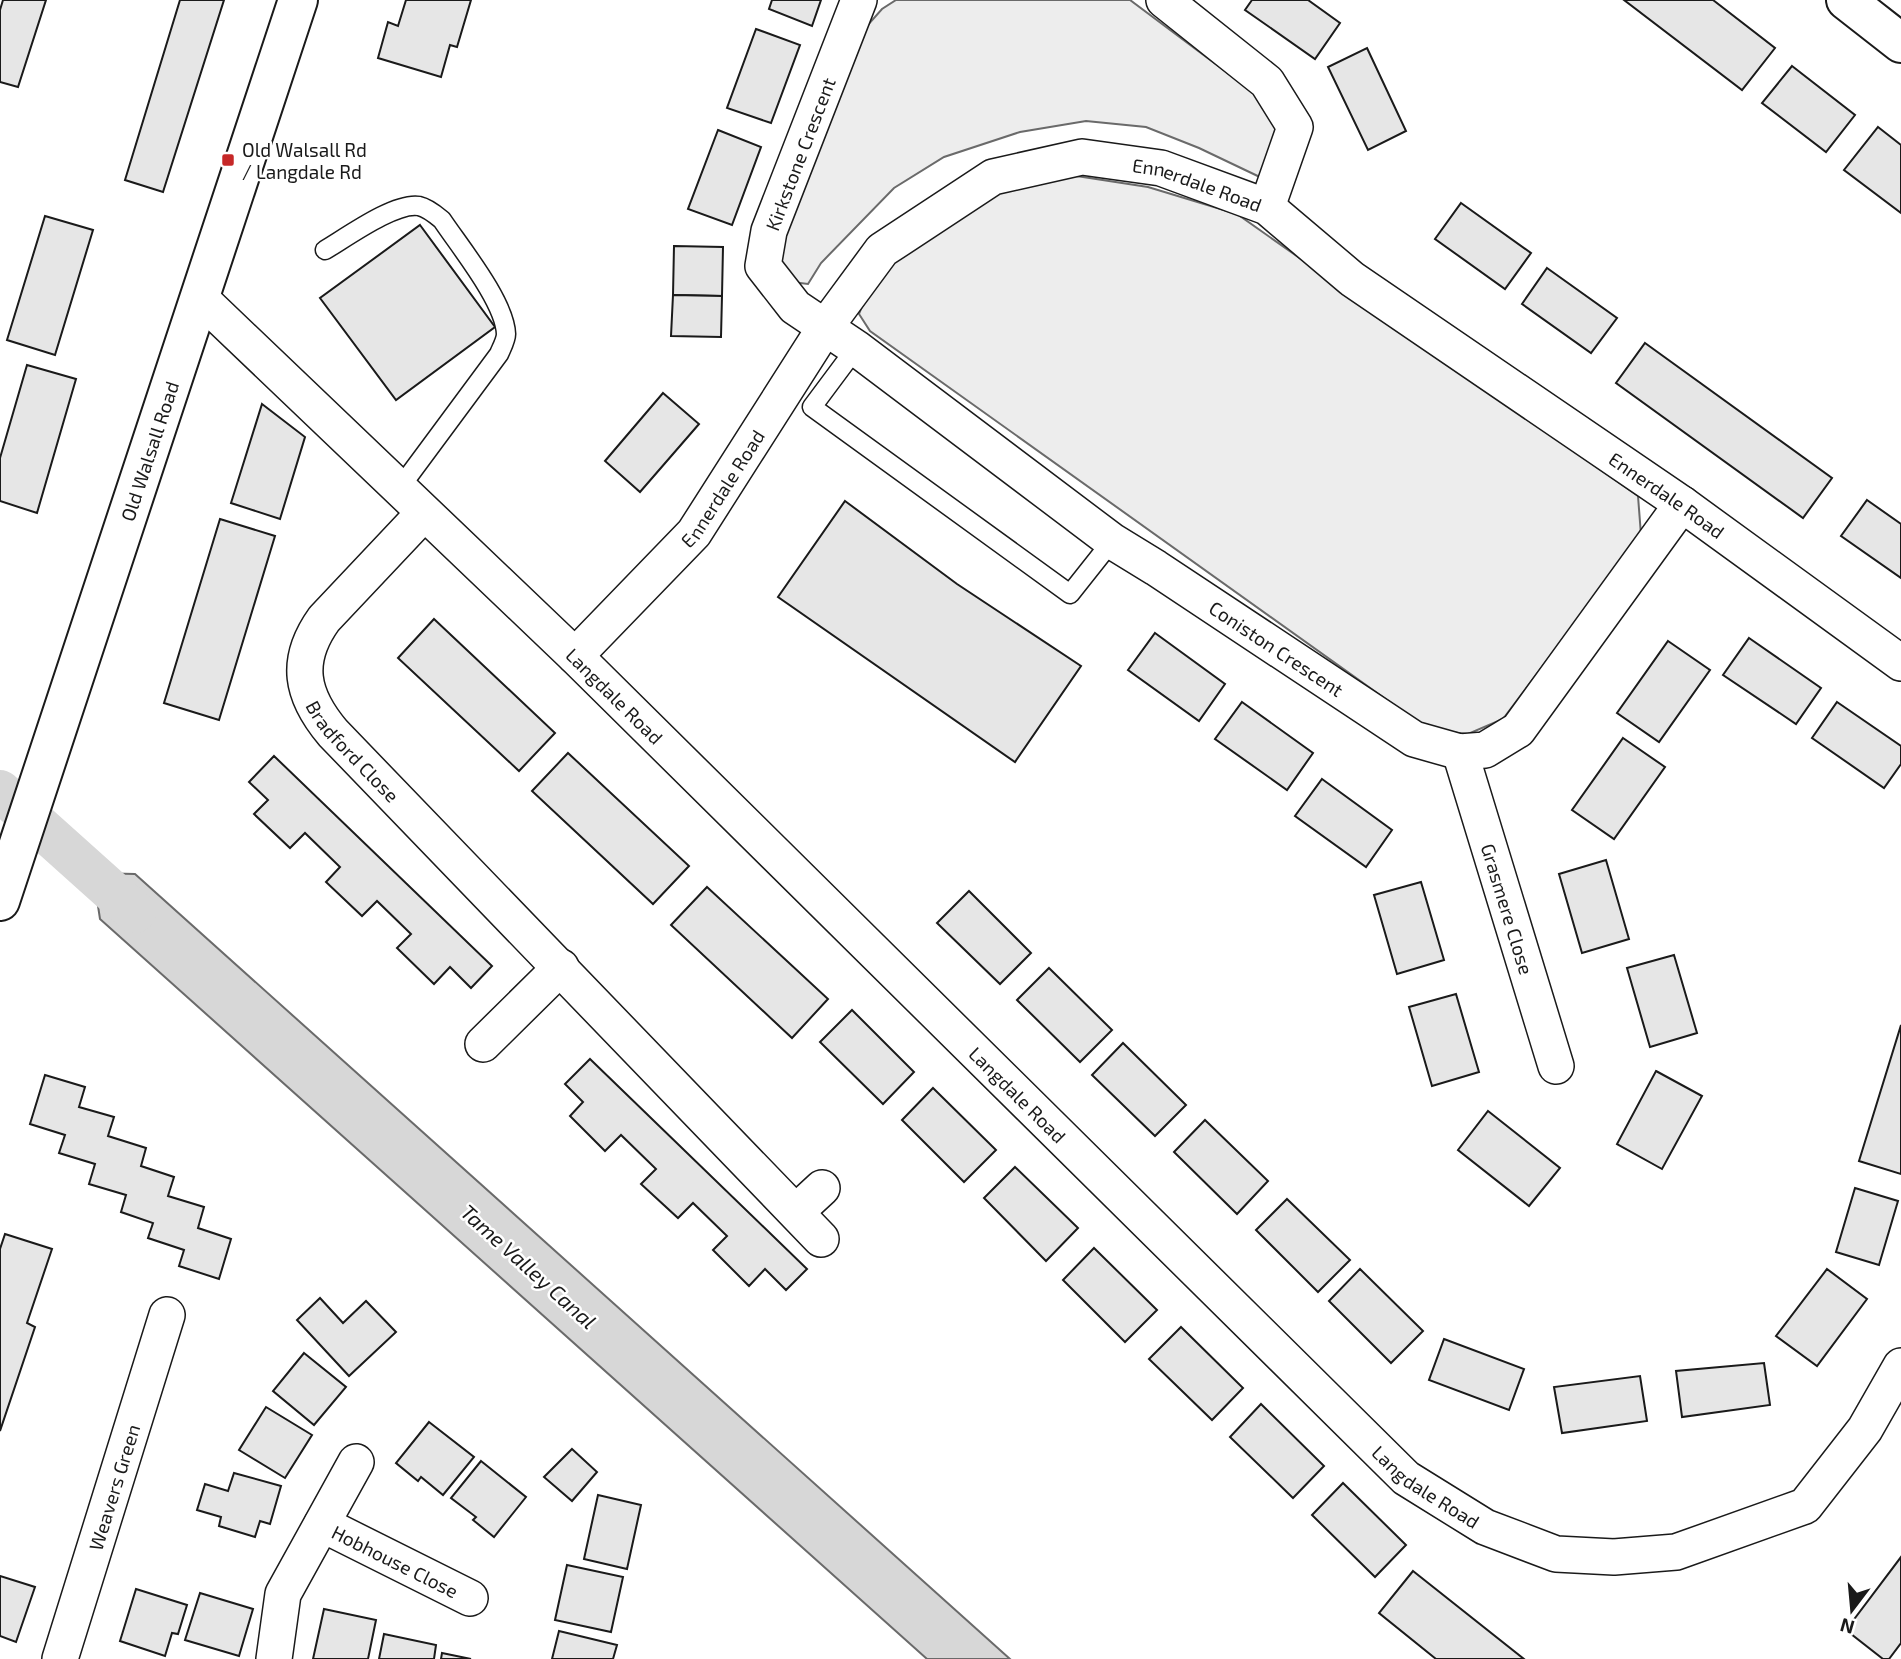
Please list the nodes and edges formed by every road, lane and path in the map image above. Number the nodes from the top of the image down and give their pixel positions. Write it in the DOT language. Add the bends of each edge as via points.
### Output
graph roads {
  1 [pos="298,0"];
  2 [pos="859,0"];
  3 [pos="1164,0"];
  4 [pos="1846,0"];
  5 [pos="1901,43"];
  6 [pos="1266,207"];
  7 [pos="325,250"];
  8 [pos="199,298"];
  9 [pos="826,326"];
  10 [pos="856,348"];
  11 [pos="399,489"];
  12 [pos="1682,504"];
  13 [pos="424,513"];
  14 [pos="1112,541"];
  15 [pos="575,656"];
  16 [pos="1901,663"];
  17 [pos="1460,752"];
  18 [pos="0,901"];
  19 [pos="561,967"];
  20 [pos="483,1044"];
  21 [pos="1556,1066"];
  22 [pos="822,1188"];
  23 [pos="796,1212"];
  24 [pos="821,1239"];
  25 [pos="167,1315"];
  26 [pos="1901,1366"];
  27 [pos="356,1462"];
  28 [pos="322,1524"];
  29 [pos="470,1598"];
  30 [pos="60,1659"];
  31 [pos="274,1659"];
  1 -- 8 [label="main road, Old Walsall Road"];
  2 -- 9 [label="street, Kirkstone Crescent" via="769,231 762,266 795,307"];
  3 -- 6 [label="street" via="1267,82 1295,127"];
  4 -- 5 [label="main road"];
  6 -- 9 [label="street, Ennerdale Road" via="1161,169 1082,158 993,177 882,250"];
  6 -- 12 [label="street, Ennerdale Road" via="1352,279"];
  7 -- 11 [label="lane" via="400,207 419,206 443,220 495,300 504,323 506,337 499,354"];
  8 -- 11 [label="street, Langdale Road"];
  8 -- 18 [label="main road, Old Walsall Road"];
  9 -- 10 [label="street, Coniston Crescent"];
  9 -- 15 [label="street, Ennerdale Road" via="694,533"];
  10 -- 14 [label="street, Coniston Crescent"];
  10 -- 14 [label="lane" via="812,407 1070,594"];
  11 -- 13 [label="street, Langdale Road"];
  12 -- 16 [label="street, Ennerdale Road"];
  12 -- 17 [label="street, Coniston Crescent" via="1518,730 1485,750"];
  13 -- 15 [label="street, Langdale Road"];
  13 -- 19 [label="street, Bradford Close" via="315,631 305,656 309,699 333,733"];
  14 -- 17 [label="street, Coniston Crescent" via="1413,739"];
  15 -- 26 [label="street, Langdale Road" via="1406,1478 1485,1527 1556,1554 1614,1557 1676,1552 1805,1506 1865,1429"];
  17 -- 21 [label="street, Grasmere Close"];
  19 -- 20 [label="street"];
  19 -- 23 [label="street, Bradford Close"];
  22 -- 23 [label="street"];
  23 -- 24 [label="street, Bradford Close"];
  25 -- 30 [label="street, Weavers Green"];
  27 -- 28 [label="street, Hobhouse Close"];
  28 -- 29 [label="street, Hobhouse Close"];
  28 -- 31 [label="street, Hobhouse Close" via="283,1594"];
}
